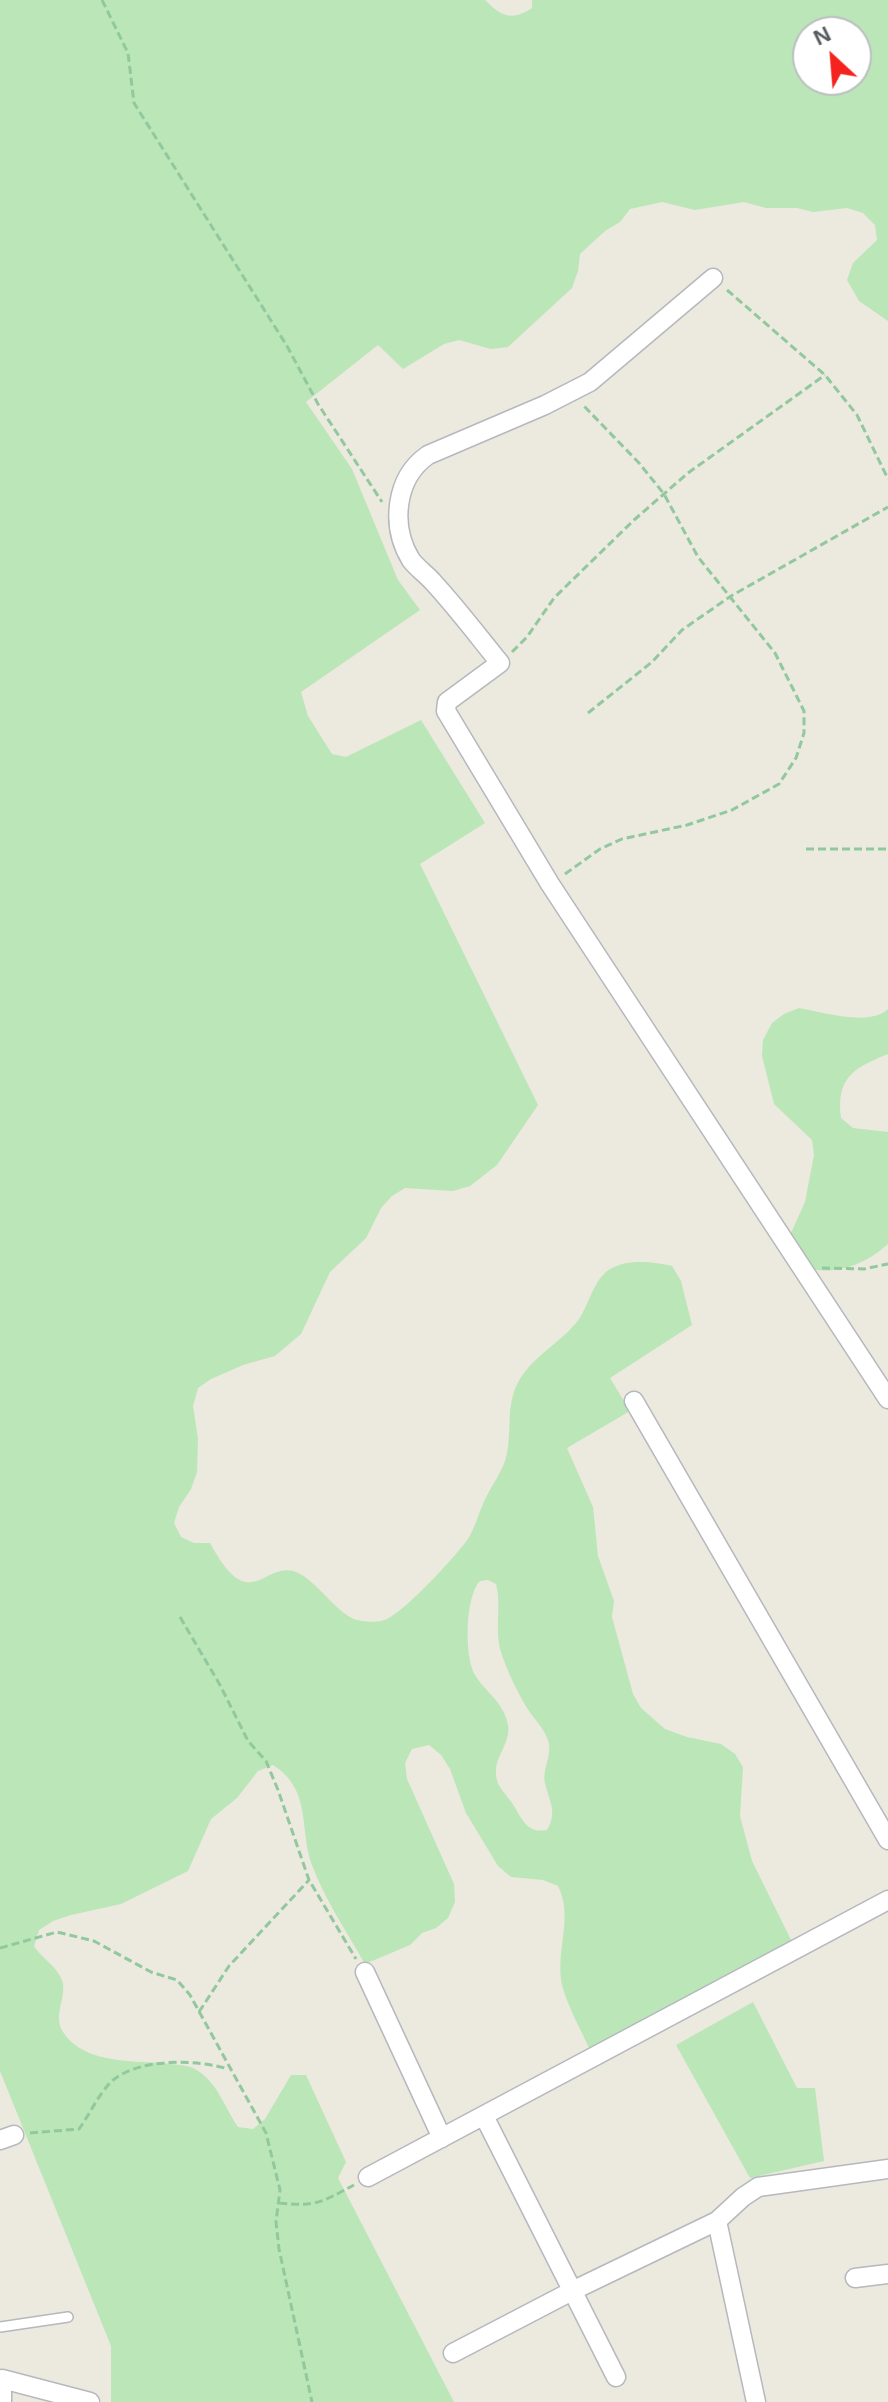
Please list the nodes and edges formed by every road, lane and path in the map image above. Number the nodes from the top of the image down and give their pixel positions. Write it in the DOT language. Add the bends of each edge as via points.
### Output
graph roads {
  1 [pos="102,0"];
  2 [pos="713,278"];
  3 [pos="825,375"];
  4 [pos="570,392"];
  5 [pos="888,479"];
  6 [pos="664,494"];
  7 [pos="888,507"];
  8 [pos="397,525"];
  9 [pos="731,596"];
  10 [pos="500,663"];
  11 [pos="588,713"];
  12 [pos="806,849"];
  13 [pos="888,849"];
  14 [pos="550,884"];
  15 [pos="888,1264"];
  16 [pos="802,1267"];
  17 [pos="888,1399"];
  18 [pos="634,1401"];
  19 [pos="180,1617"];
  20 [pos="888,1840"];
  21 [pos="309,1880"];
  22 [pos="888,1900"];
  23 [pos="0,1948"];
  24 [pos="365,1972"];
  25 [pos="199,2012"];
  26 [pos="229,2069"];
  27 [pos="484,2116"];
  28 [pos="7,2137"];
  29 [pos="442,2138"];
  30 [pos="888,2169"];
  31 [pos="368,2177"];
  32 [pos="278,2203"];
  33 [pos="717,2221"];
  34 [pos="888,2274"];
  35 [pos="855,2278"];
  36 [pos="572,2291"];
  37 [pos="68,2317"];
  38 [pos="0,2327"];
  39 [pos="453,2353"];
  40 [pos="616,2377"];
  41 [pos="2,2402"];
  42 [pos="90,2402"];
  43 [pos="312,2402"];
  44 [pos="756,2402"];
  1 -- 8 [label="path" via="128,53 134,103"];
  2 -- 3 [label="path"];
  2 -- 4 [label="street" via="590,382"];
  3 -- 5 [label="path" via="857,415"];
  3 -- 6 [label="path"];
  4 -- 6 [label="path"];
  4 -- 8 [label="street" via="414,464 404,482"];
  6 -- 9 [label="path" via="698,557"];
  6 -- 10 [label="path" via="554,598 527,637"];
  7 -- 9 [label="path"];
  8 -- 10 [label="street" via="412,561"];
  9 -- 11 [label="path" via="682,630 652,662"];
  9 -- 14 [label="path" via="775,653 804,711 796,758 779,784 732,810 622,839"];
  10 -- 14 [label="street" via="447,702 446,711"];
  12 -- 13 [label="path"];
  14 -- 16 [label="street"];
  15 -- 16 [label="path" via="864,1269"];
  16 -- 17 [label="street"];
  18 -- 20 [label="street"];
  19 -- 21 [label="path" via="248,1741 266,1761"];
  21 -- 24 [label="path"];
  21 -- 25 [label="path" via="229,1966"];
  22 -- 27 [label="street"];
  23 -- 25 [label="path" via="57,1932 94,1941 177,1980"];
  24 -- 29 [label="street"];
  25 -- 26 [label="path"];
  26 -- 28 [label="path" via="185,2060 140,2068 112,2081 79,2129"];
  26 -- 32 [label="path" via="266,2133 280,2190"];
  27 -- 29 [label="street"];
  27 -- 36 [label="street"];
  29 -- 31 [label="street"];
  30 -- 33 [label="street" via="758,2187"];
  31 -- 32 [label="path" via="307,2206"];
  32 -- 43 [label="path" via="279,2249"];
  33 -- 36 [label="street"];
  33 -- 44 [label="street"];
  34 -- 35 [label="street"];
  36 -- 39 [label="street"];
  36 -- 40 [label="street"];
  37 -- 38 [label="lane"];
  41 -- 42 [label="street" via="2,2379"];
}
